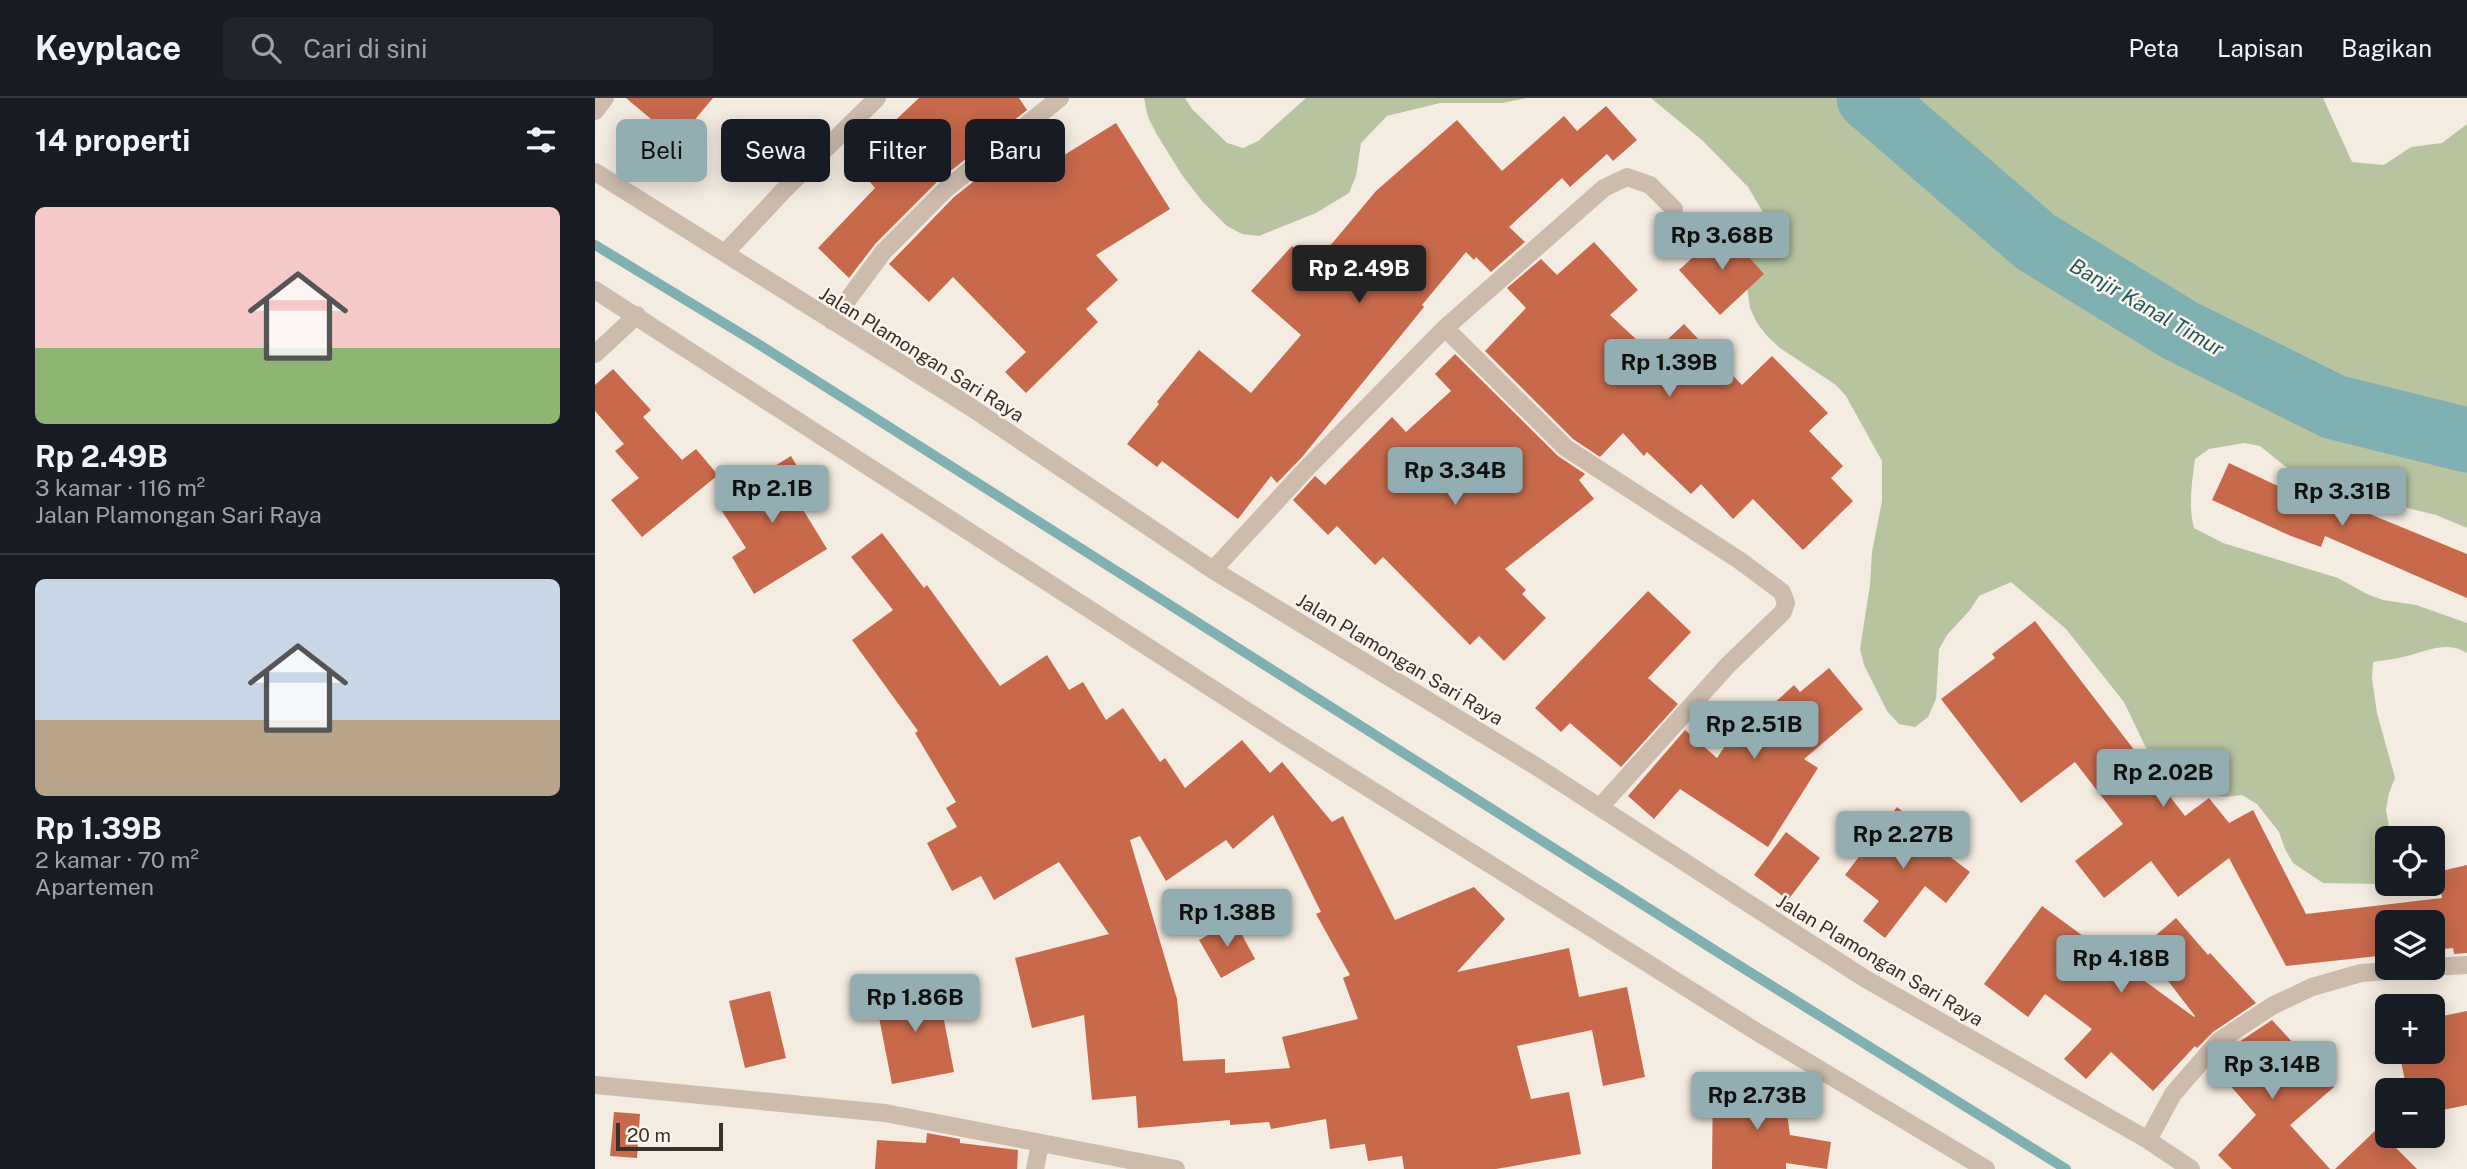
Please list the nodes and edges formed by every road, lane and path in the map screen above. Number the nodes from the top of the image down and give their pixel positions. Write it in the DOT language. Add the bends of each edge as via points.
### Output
graph roads {
  1 [pos="605,98"];
  2 [pos="877,98"];
  3 [pos="1060,98"];
  4 [pos="595,111"];
  5 [pos="595,172"];
  6 [pos="1674,209"];
  7 [pos="725,253"];
  8 [pos="595,290"];
  9 [pos="637,315"];
  10 [pos="832,321"];
  11 [pos="1445,328"];
  12 [pos="595,354"];
  13 [pos="1213,570"];
  14 [pos="1600,807"];
  15 [pos="2467,965"];
  16 [pos="2445,967"];
  17 [pos="2375,973"];
  18 [pos="595,1085"];
  19 [pos="2148,1140"];
  20 [pos="1040,1144"];
  21 [pos="1035,1169"];
  22 [pos="1176,1169"];
  23 [pos="1986,1169"];
  24 [pos="2191,1169"];
  1 -- 4 [label="street"];
  2 -- 7 [label="street"];
  3 -- 10 [label="street" via="946,189 884,251"];
  5 -- 7 [label="street, Jalan Plamongan Sari Raya"];
  6 -- 11 [label="street" via="1650,185 1627,177 1604,188"];
  7 -- 10 [label="street, Jalan Plamongan Sari Raya"];
  8 -- 9 [label="street"];
  9 -- 12 [label="street"];
  9 -- 23 [label="street" via="1281,733 1745,1025"];
  10 -- 13 [label="street, Jalan Plamongan Sari Raya" via="969,406"];
  11 -- 13 [label="street"];
  11 -- 14 [label="street" via="1566,447 1739,560 1782,592 1786,603 1783,612 1728,665"];
  13 -- 14 [label="street, Jalan Plamongan Sari Raya"];
  14 -- 19 [label="street, Jalan Plamongan Sari Raya" via="1864,978"];
  15 -- 16 [label="street"];
  17 -- 19 [label="street" via="2312,987 2218,1041 2173,1094"];
  18 -- 20 [label="street" via="885,1113"];
  19 -- 24 [label="street, Jalan Plamongan Sari Raya"];
  20 -- 21 [label="street"];
  20 -- 22 [label="street"];
}
